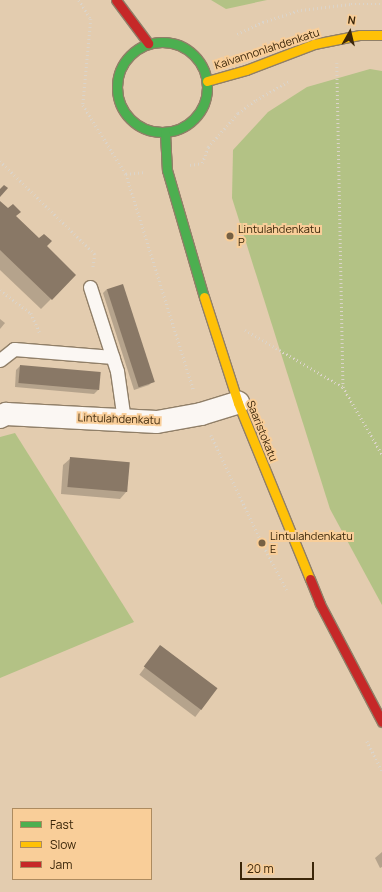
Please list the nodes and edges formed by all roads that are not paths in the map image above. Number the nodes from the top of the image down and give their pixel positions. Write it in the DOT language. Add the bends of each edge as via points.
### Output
graph roads {
  1 [pos="116,0"];
  2 [pos="382,35"];
  3 [pos="148,43"];
  4 [pos="207,80"];
  5 [pos="165,133"];
  6 [pos="90,287"];
  7 [pos="113,357"];
  8 [pos="0,360"];
  9 [pos="238,403"];
  10 [pos="0,417"];
  11 [pos="124,420"];
  12 [pos="382,722"];
  1 -- 3 [label="main road"];
  2 -- 4 [label="main road, Kaivannonlahdenkatu" via="360,35 314,44 246,70"];
  3 -- 4 [label="main road" via="174,43 186,49 196,57"];
  3 -- 5 [label="main road" via="124,60 118,74 116,89 119,103 126,116 137,126 150,132"];
  4 -- 5 [label="main road" via="207,96 202,110 192,122"];
  5 -- 9 [label="main road, Saaristokatu" via="167,170 214,332"];
  6 -- 7 [label="lane"];
  7 -- 8 [label="lane" via="14,349"];
  7 -- 11 [label="lane"];
  9 -- 11 [label="street, Lintulahdenkatu" via="201,414 157,422"];
  9 -- 12 [label="main road, Saaristokatu" via="320,604"];
  10 -- 11 [label="street, Lintulahdenkatu" via="6,414"];
}
